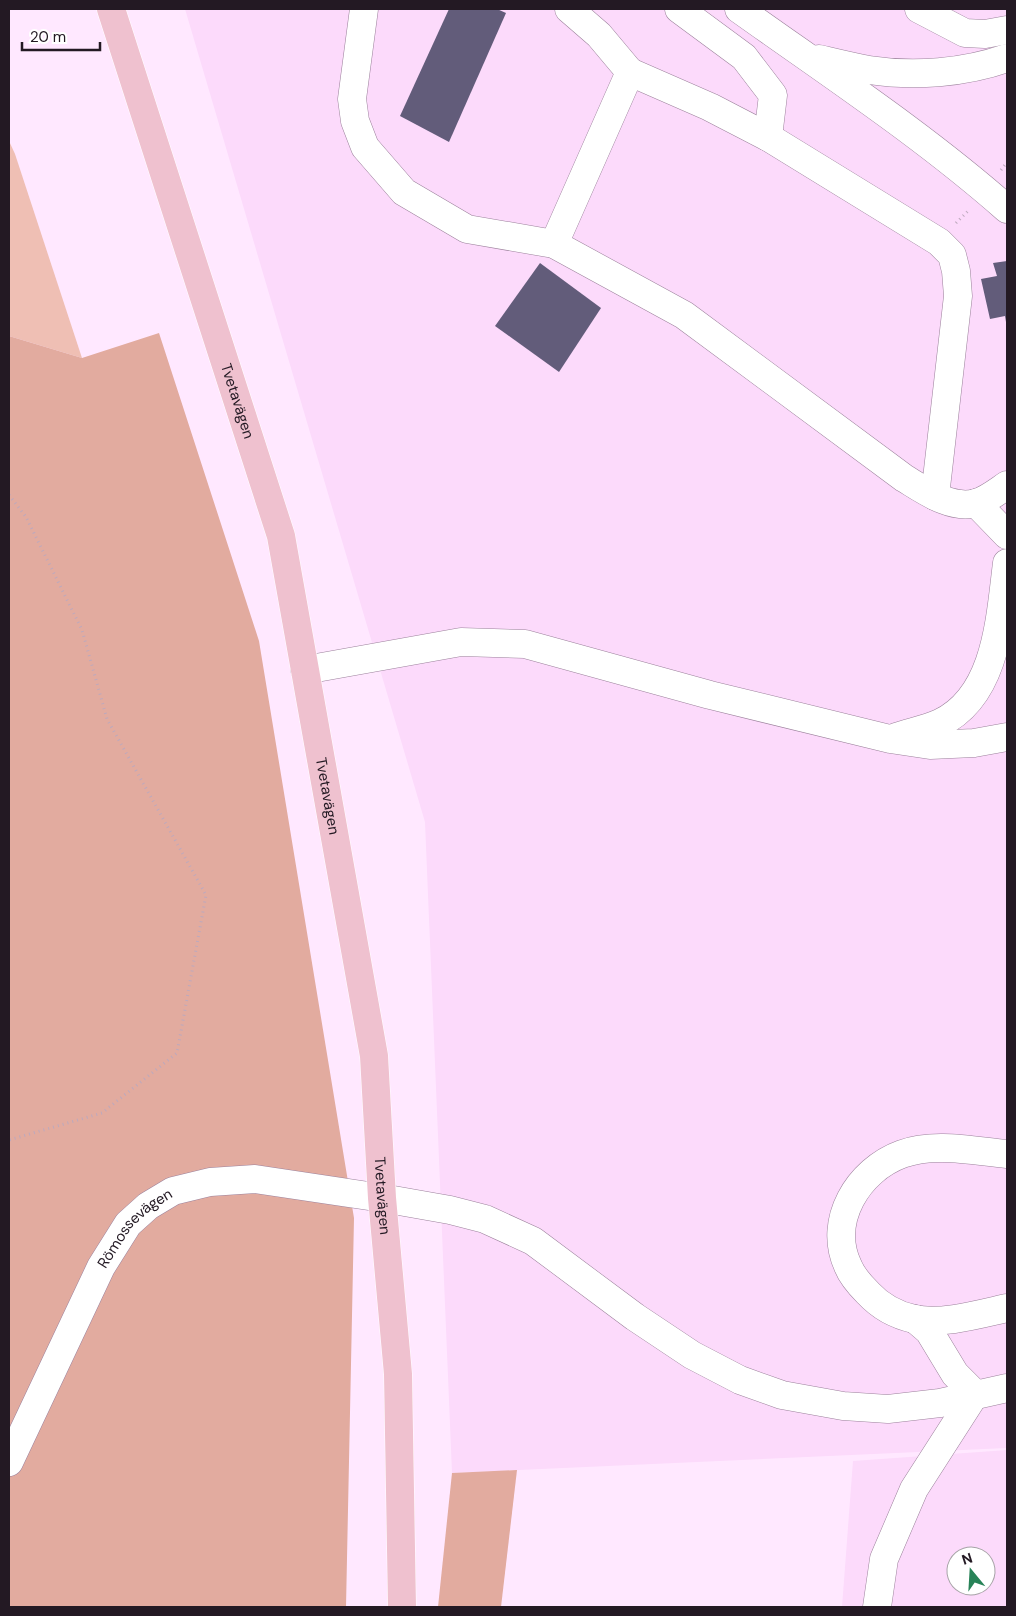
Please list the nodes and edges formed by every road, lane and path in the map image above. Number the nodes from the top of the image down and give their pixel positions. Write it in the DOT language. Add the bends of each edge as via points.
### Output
graph roads {
  1 [pos="111,9"];
  2 [pos="364,9"];
  3 [pos="569,9"];
  4 [pos="679,9"];
  5 [pos="739,9"];
  6 [pos="919,9"];
  7 [pos="1007,30"];
  8 [pos="810,57"];
  9 [pos="1007,58"];
  10 [pos="630,72"];
  11 [pos="768,137"];
  12 [pos="1007,210"];
  13 [pos="554,244"];
  14 [pos="1007,485"];
  15 [pos="9,494"];
  16 [pos="934,496"];
  17 [pos="976,503"];
  18 [pos="1007,535"];
  19 [pos="1007,564"];
  20 [pos="1003,628"];
  21 [pos="305,670"];
  22 [pos="1007,737"];
  23 [pos="890,739"];
  24 [pos="9,1140"];
  25 [pos="1007,1154"];
  26 [pos="382,1198"];
  27 [pos="1007,1308"];
  28 [pos="914,1319"];
  29 [pos="1007,1388"];
  30 [pos="975,1394"];
  31 [pos="9,1462"];
  32 [pos="402,1607"];
  33 [pos="877,1607"];
  1 -- 21 [label="main road, Tvetavägen" via="281,536"];
  2 -- 13 [label="street" via="352,99 355,121 365,147 404,192 467,229"];
  3 -- 10 [label="street" via="599,35"];
  4 -- 11 [label="street" via="744,57 773,95"];
  5 -- 8 [label="street"];
  6 -- 7 [label="street" via="965,33"];
  8 -- 9 [label="street" via="870,70 917,73 953,71"];
  8 -- 12 [label="street" via="933,148"];
  10 -- 11 [label="street"];
  10 -- 13 [label="street"];
  11 -- 16 [label="street" via="939,242 952,255 958,296"];
  13 -- 16 [label="street" via="684,315 904,478"];
  14 -- 17 [label="street"];
  15 -- 24 [label="path" via="26,517 82,630 107,719 206,895 177,1053 102,1113"];
  16 -- 17 [label="street" via="955,503"];
  17 -- 18 [label="street"];
  19 -- 20 [label="street"];
  20 -- 23 [label="street" via="974,694 959,711 940,723"];
  21 -- 23 [label="street" via="461,642 525,644 710,695"];
  21 -- 26 [label="main road, Tvetavägen" via="374,1056"];
  22 -- 23 [label="street" via="974,743 930,745"];
  25 -- 28 [label="street" via="951,1149 924,1149 903,1154 881,1164 864,1179 850,1199 842,1224 841,1244 848,1266 874,1299 892,1312"];
  26 -- 30 [label="street, Römossevägen" via="486,1219 533,1241 692,1355 740,1380 782,1395 843,1406 888,1409 940,1403"];
  26 -- 31 [label="street, Römossevägen" via="254,1179 210,1182 173,1191 148,1206 128,1224 101,1267"];
  26 -- 32 [label="main road, Tvetavägen" via="398,1374"];
  27 -- 28 [label="street" via="940,1320"];
  28 -- 30 [label="street" via="929,1331 955,1374"];
  29 -- 30 [label="street, Römossevägen"];
  30 -- 33 [label="street" via="914,1489 884,1559"];
}
